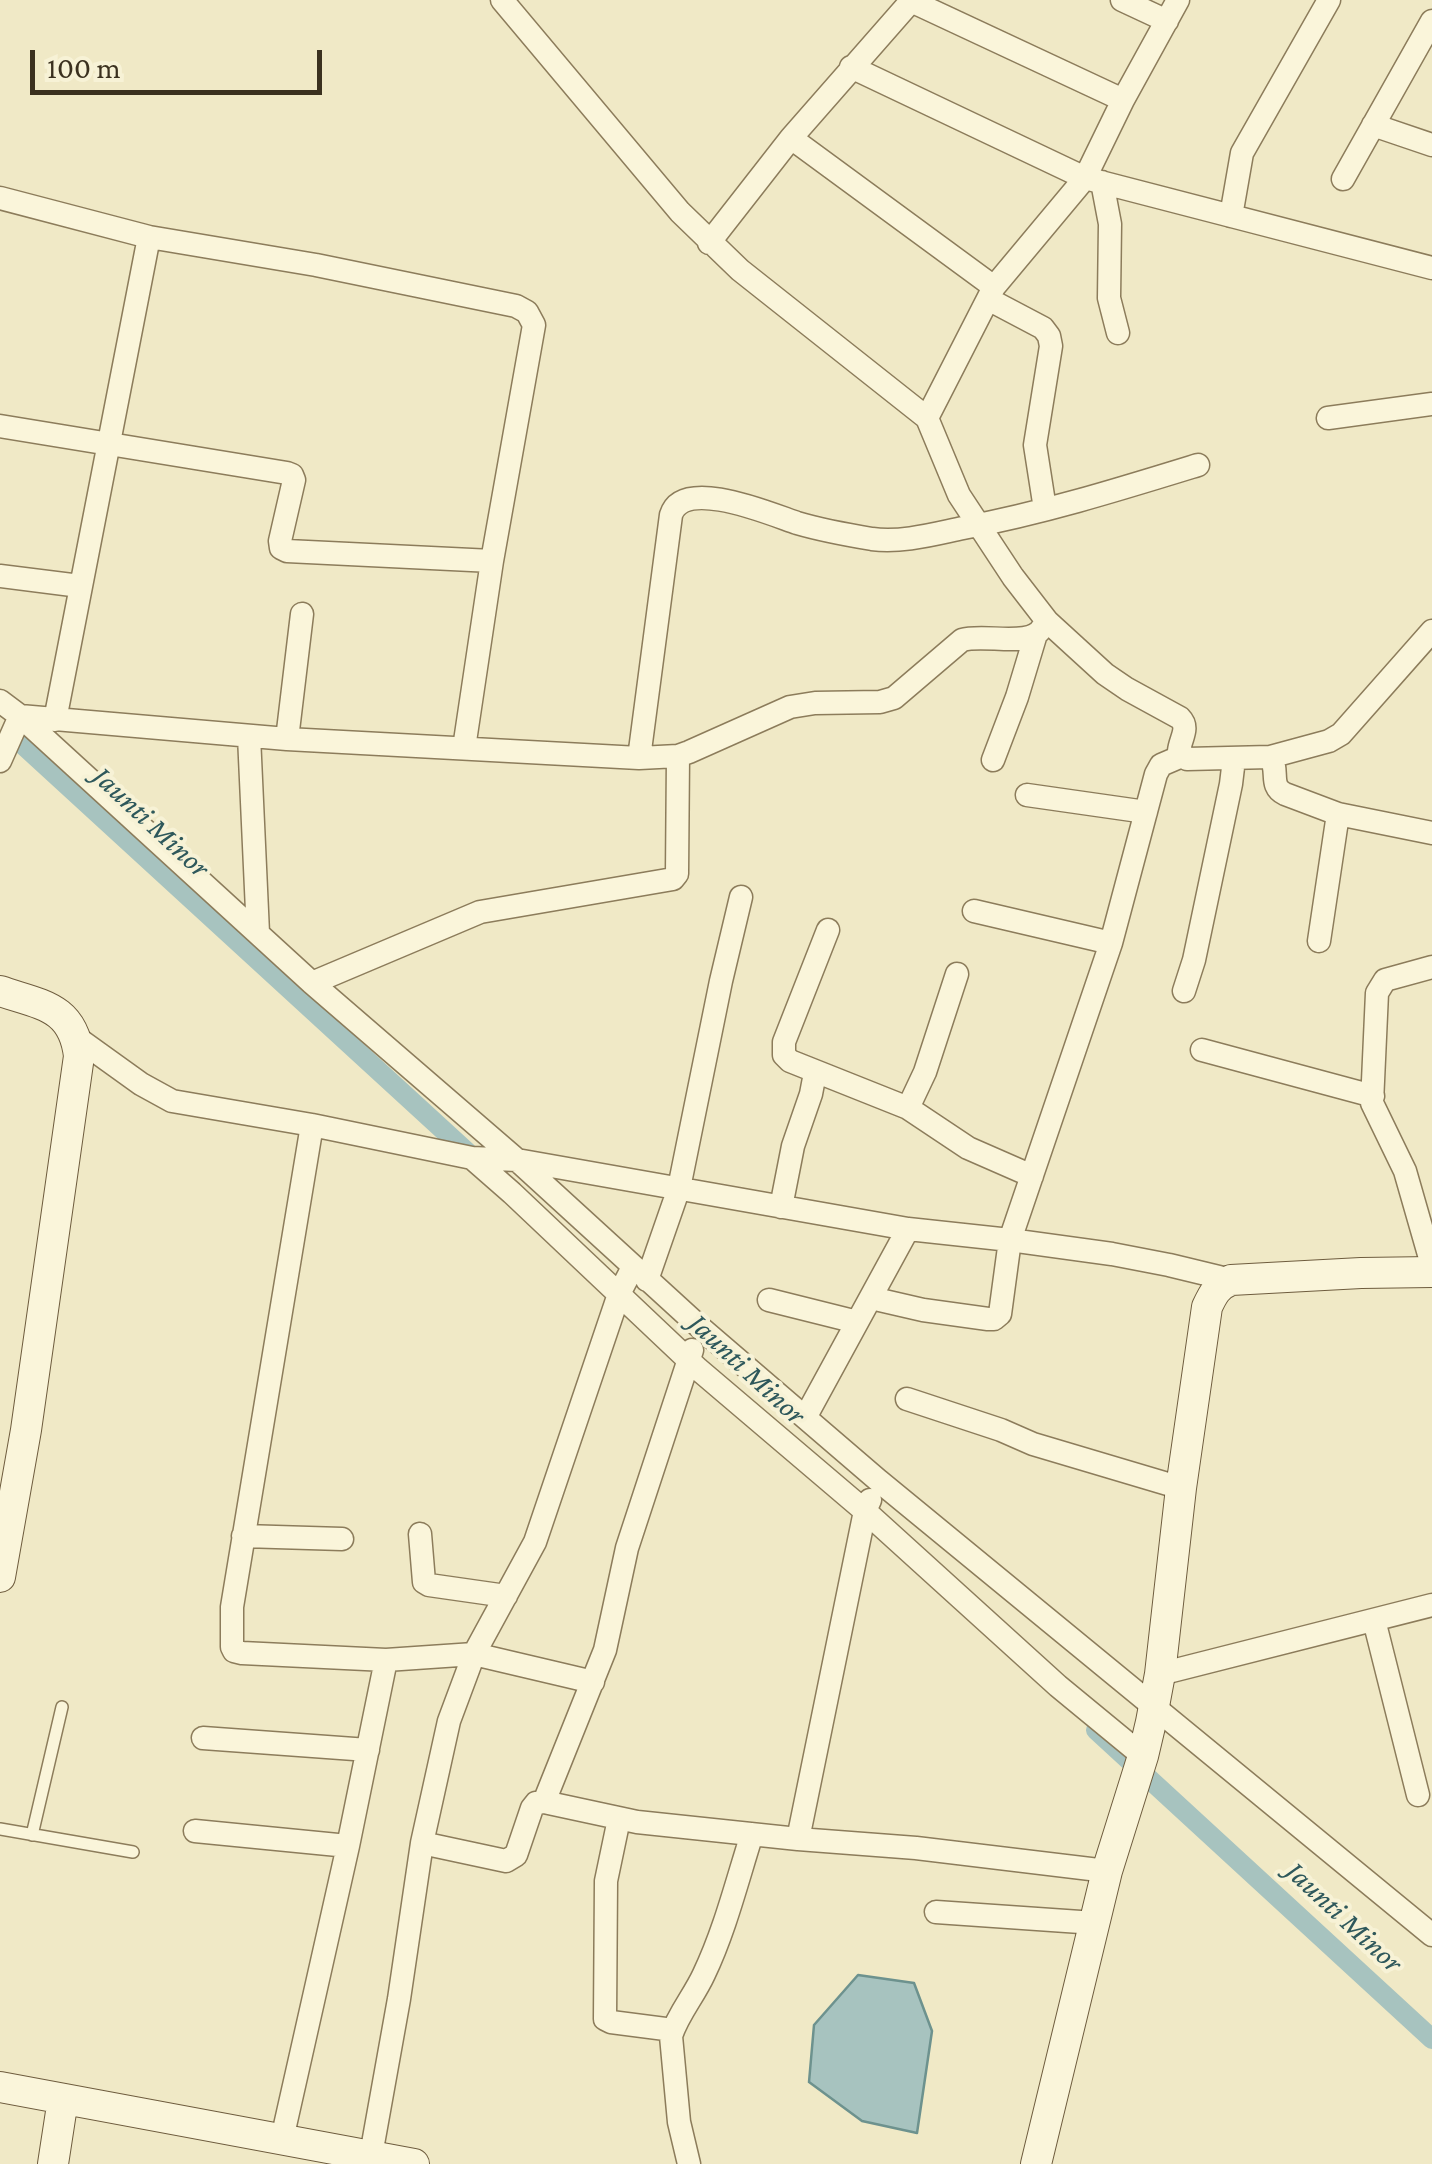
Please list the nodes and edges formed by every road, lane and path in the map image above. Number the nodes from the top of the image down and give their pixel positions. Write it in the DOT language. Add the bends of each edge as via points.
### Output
graph roads {
  1 [pos="502,0"];
  2 [pos="912,0"];
  3 [pos="1122,0"];
  4 [pos="1329,0"];
  5 [pos="1172,10"];
  6 [pos="1432,21"];
  7 [pos="852,67"];
  8 [pos="1123,100"];
  9 [pos="1373,125"];
  10 [pos="791,138"];
  11 [pos="1432,144"];
  12 [pos="1093,180"];
  13 [pos="1343,180"];
  14 [pos="0,198"];
  15 [pos="1231,216"];
  16 [pos="149,237"];
  17 [pos="710,242"];
  18 [pos="1432,268"];
  19 [pos="991,293"];
  20 [pos="1118,333"];
  21 [pos="1432,404"];
  22 [pos="927,418"];
  23 [pos="1328,418"];
  24 [pos="0,426"];
  25 [pos="109,444"];
  26 [pos="1198,465"];
  27 [pos="1045,509"];
  28 [pos="978,525"];
  29 [pos="492,561"];
  30 [pos="0,576"];
  31 [pos="80,586"];
  32 [pos="302,614"];
  33 [pos="1042,628"];
  34 [pos="1432,631"];
  35 [pos="0,701"];
  36 [pos="20,716"];
  37 [pos="56,720"];
  38 [pos="249,736"];
  39 [pos="286,738"];
  40 [pos="464,748"];
  41 [pos="678,756"];
  42 [pos="1182,756"];
  43 [pos="1270,757"];
  44 [pos="639,758"];
  45 [pos="1234,759"];
  46 [pos="993,760"];
  47 [pos="0,761"];
  48 [pos="1027,795"];
  49 [pos="1146,812"];
  50 [pos="1338,814"];
  51 [pos="1432,833"];
  52 [pos="741,898"];
  53 [pos="974,910"];
  54 [pos="828,930"];
  55 [pos="258,933"];
  56 [pos="1319,941"];
  57 [pos="1111,943"];
  58 [pos="1432,967"];
  59 [pos="958,974"];
  60 [pos="312,982"];
  61 [pos="0,991"];
  62 [pos="1184,992"];
  63 [pos="77,1038"];
  64 [pos="1202,1050"];
  65 [pos="815,1073"];
  66 [pos="1373,1096"];
  67 [pos="908,1108"];
  68 [pos="312,1125"];
  69 [pos="493,1159"];
  70 [pos="1032,1176"];
  71 [pos="1422,1187"];
  72 [pos="680,1188"];
  73 [pos="781,1207"];
  74 [pos="908,1230"];
  75 [pos="1010,1240"];
  76 [pos="1432,1268"];
  77 [pos="1231,1280"];
  78 [pos="630,1281"];
  79 [pos="871,1298"];
  80 [pos="769,1300"];
  81 [pos="857,1322"];
  82 [pos="695,1344"];
  83 [pos="907,1398"];
  84 [pos="806,1416"];
  85 [pos="1181,1488"];
  86 [pos="872,1496"];
  87 [pos="420,1534"];
  88 [pos="244,1536"];
  89 [pos="342,1539"];
  90 [pos="0,1578"];
  91 [pos="506,1596"];
  92 [pos="1432,1605"];
  93 [pos="1374,1620"];
  94 [pos="474,1654"];
  95 [pos="386,1660"];
  96 [pos="1160,1674"];
  97 [pos="593,1682"];
  98 [pos="62,1707"];
  99 [pos="1148,1732"];
  100 [pos="203,1738"];
  101 [pos="368,1750"];
  102 [pos="1418,1795"];
  103 [pos="544,1802"];
  104 [pos="619,1819"];
  105 [pos="0,1829"];
  106 [pos="196,1831"];
  107 [pos="752,1834"];
  108 [pos="32,1835"];
  109 [pos="798,1839"];
  110 [pos="422,1843"];
  111 [pos="348,1846"];
  112 [pos="132,1852"];
  113 [pos="1107,1871"];
  114 [pos="936,1912"];
  115 [pos="1095,1922"];
  116 [pos="1432,1935"];
  117 [pos="673,2030"];
  118 [pos="0,2086"];
  119 [pos="62,2099"];
  120 [pos="282,2138"];
  121 [pos="371,2155"];
  122 [pos="53,2164"];
  123 [pos="414,2164"];
  124 [pos="689,2164"];
  125 [pos="1036,2164"];
  1 -- 17 [label="street"];
  2 -- 7 [label="street"];
  2 -- 8 [label="street"];
  3 -- 5 [label="street"];
  4 -- 15 [label="street" via="1242,153"];
  5 -- 8 [label="street"];
  6 -- 9 [label="street"];
  7 -- 10 [label="street"];
  7 -- 12 [label="street"];
  8 -- 12 [label="street"];
  9 -- 11 [label="street"];
  9 -- 13 [label="street"];
  10 -- 17 [label="street"];
  10 -- 19 [label="street"];
  12 -- 15 [label="street"];
  12 -- 19 [label="street"];
  12 -- 20 [label="street" via="1110,224 1108,298"];
  14 -- 16 [label="street"];
  15 -- 18 [label="street"];
  16 -- 25 [label="street"];
  16 -- 29 [label="street" via="316,265 527,312 534,326"];
  17 -- 22 [label="street"];
  19 -- 22 [label="street"];
  19 -- 27 [label="street" via="1050,336 1035,445"];
  21 -- 23 [label="street"];
  22 -- 28 [label="street"];
  24 -- 25 [label="street"];
  25 -- 29 [label="street" via="292,475 280,541 287,551"];
  25 -- 31 [label="street"];
  26 -- 27 [label="street"];
  27 -- 28 [label="street"];
  28 -- 33 [label="street"];
  28 -- 44 [label="street" via="872,539 736,501 678,504 671,515"];
  29 -- 40 [label="street"];
  30 -- 31 [label="street"];
  31 -- 37 [label="street"];
  32 -- 39 [label="street"];
  33 -- 41 [label="street" via="1025,638 962,640 894,698 790,707"];
  33 -- 42 [label="street" via="1180,718"];
  33 -- 46 [label="street"];
  34 -- 43 [label="street" via="1340,734"];
  35 -- 36 [label="street"];
  36 -- 37 [label="street"];
  36 -- 47 [label="street"];
  36 -- 55 [label="street"];
  37 -- 38 [label="street"];
  38 -- 39 [label="street"];
  38 -- 55 [label="street"];
  39 -- 40 [label="street"];
  40 -- 44 [label="street"];
  41 -- 44 [label="street"];
  41 -- 60 [label="street" via="674,880 480,912"];
  42 -- 45 [label="street"];
  42 -- 49 [label="street" via="1161,765"];
  43 -- 45 [label="street"];
  43 -- 50 [label="street" via="1278,790"];
  45 -- 62 [label="street"];
  48 -- 49 [label="street"];
  49 -- 57 [label="street"];
  50 -- 51 [label="street"];
  50 -- 56 [label="street"];
  52 -- 72 [label="street"];
  53 -- 57 [label="street"];
  54 -- 65 [label="street" via="782,1049"];
  55 -- 60 [label="street"];
  57 -- 70 [label="street"];
  58 -- 66 [label="street" via="1379,986"];
  59 -- 67 [label="street"];
  60 -- 69 [label="street"];
  61 -- 63 [label="street" via="48,1007 72,1025"];
  63 -- 68 [label="street" via="172,1101"];
  63 -- 90 [label="street"];
  64 -- 66 [label="street"];
  65 -- 67 [label="street"];
  65 -- 73 [label="street"];
  66 -- 71 [label="street"];
  67 -- 70 [label="street" via="968,1148"];
  68 -- 69 [label="street"];
  68 -- 88 [label="street"];
  69 -- 72 [label="street"];
  69 -- 78 [label="street"];
  69 -- 78 [label="street"];
  70 -- 75 [label="street"];
  71 -- 76 [label="street"];
  72 -- 73 [label="street"];
  72 -- 78 [label="street"];
  73 -- 74 [label="street"];
  74 -- 75 [label="street"];
  74 -- 79 [label="street"];
  75 -- 77 [label="street"];
  75 -- 79 [label="street" via="994,1319"];
  76 -- 77 [label="street"];
  77 -- 85 [label="street" via="1207,1307"];
  78 -- 82 [label="street"];
  78 -- 82 [label="street"];
  78 -- 91 [label="street" via="535,1542"];
  79 -- 81 [label="street"];
  80 -- 81 [label="street"];
  81 -- 84 [label="street"];
  82 -- 84 [label="street"];
  82 -- 86 [label="street" via="698,1369"];
  82 -- 97 [label="street" via="628,1548"];
  83 -- 85 [label="street"];
  84 -- 86 [label="street"];
  85 -- 96 [label="street"];
  86 -- 99 [label="street"];
  86 -- 99 [label="street" via="1058,1686"];
  86 -- 109 [label="street"];
  87 -- 91 [label="street" via="424,1582"];
  88 -- 89 [label="street"];
  88 -- 95 [label="street" via="232,1607 234,1651"];
  91 -- 94 [label="street"];
  92 -- 93 [label="street"];
  93 -- 96 [label="street"];
  93 -- 102 [label="street"];
  94 -- 95 [label="street"];
  94 -- 97 [label="street"];
  94 -- 110 [label="street" via="449,1721"];
  95 -- 101 [label="street"];
  96 -- 99 [label="street"];
  97 -- 103 [label="street"];
  98 -- 108 [label="lane"];
  99 -- 113 [label="street"];
  99 -- 116 [label="street"];
  100 -- 101 [label="street"];
  101 -- 111 [label="street"];
  103 -- 104 [label="street"];
  103 -- 110 [label="street" via="532,1808 512,1859"];
  104 -- 107 [label="street"];
  104 -- 117 [label="street" via="606,1882 605,2019"];
  105 -- 108 [label="lane"];
  106 -- 111 [label="street"];
  107 -- 109 [label="street"];
  107 -- 117 [label="street" via="703,1976"];
  108 -- 112 [label="lane"];
  109 -- 113 [label="street"];
  110 -- 121 [label="street"];
  111 -- 120 [label="street"];
  113 -- 115 [label="street"];
  114 -- 115 [label="street"];
  115 -- 125 [label="street"];
  117 -- 124 [label="street"];
  118 -- 119 [label="street"];
  119 -- 120 [label="street"];
  119 -- 122 [label="street"];
  120 -- 121 [label="street"];
  121 -- 123 [label="street"];
}
